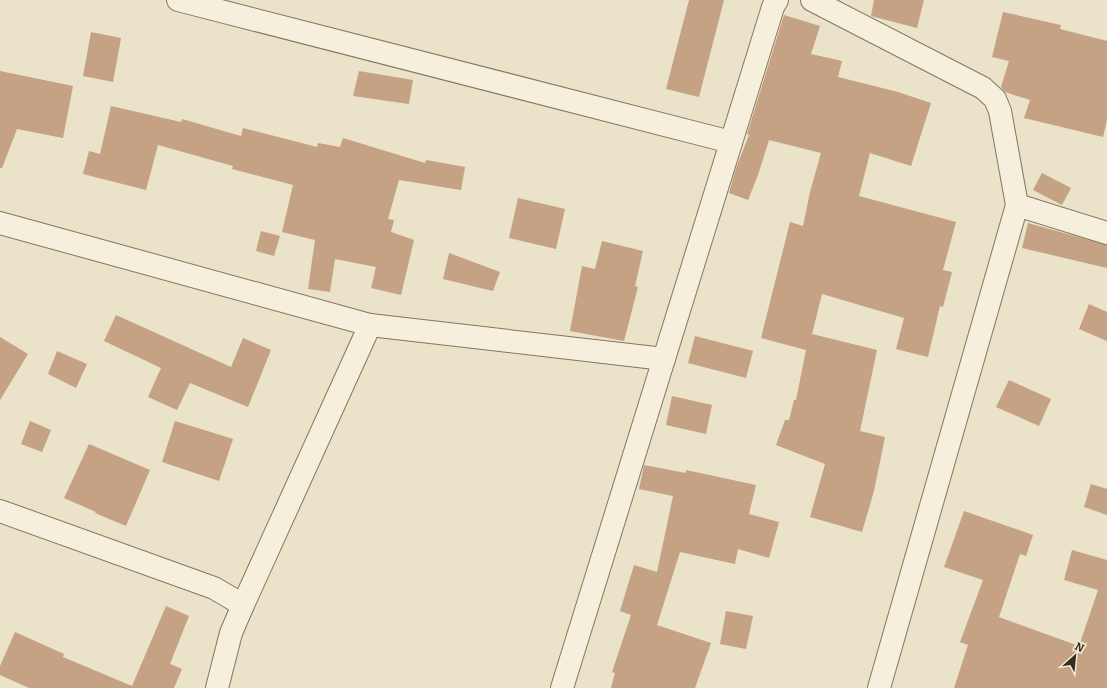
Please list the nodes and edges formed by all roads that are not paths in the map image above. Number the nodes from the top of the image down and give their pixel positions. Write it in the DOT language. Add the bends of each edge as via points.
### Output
graph roads {
  1 [pos="178,0"];
  2 [pos="777,0"];
  3 [pos="812,0"];
  4 [pos="731,142"];
  5 [pos="1016,205"];
  6 [pos="0,223"];
  7 [pos="1107,233"];
  8 [pos="370,325"];
  9 [pos="664,359"];
  10 [pos="0,511"];
  11 [pos="243,605"];
  12 [pos="217,688"];
  13 [pos="562,688"];
  14 [pos="879,688"];
  1 -- 4 [label="street"];
  2 -- 4 [label="street"];
  3 -- 5 [label="street" via="983,88 996,99"];
  4 -- 9 [label="street"];
  5 -- 7 [label="street"];
  5 -- 14 [label="street"];
  6 -- 8 [label="street"];
  8 -- 9 [label="street"];
  8 -- 11 [label="street"];
  9 -- 13 [label="street"];
  10 -- 11 [label="street" via="214,588"];
  11 -- 12 [label="street" via="231,633"];
}
